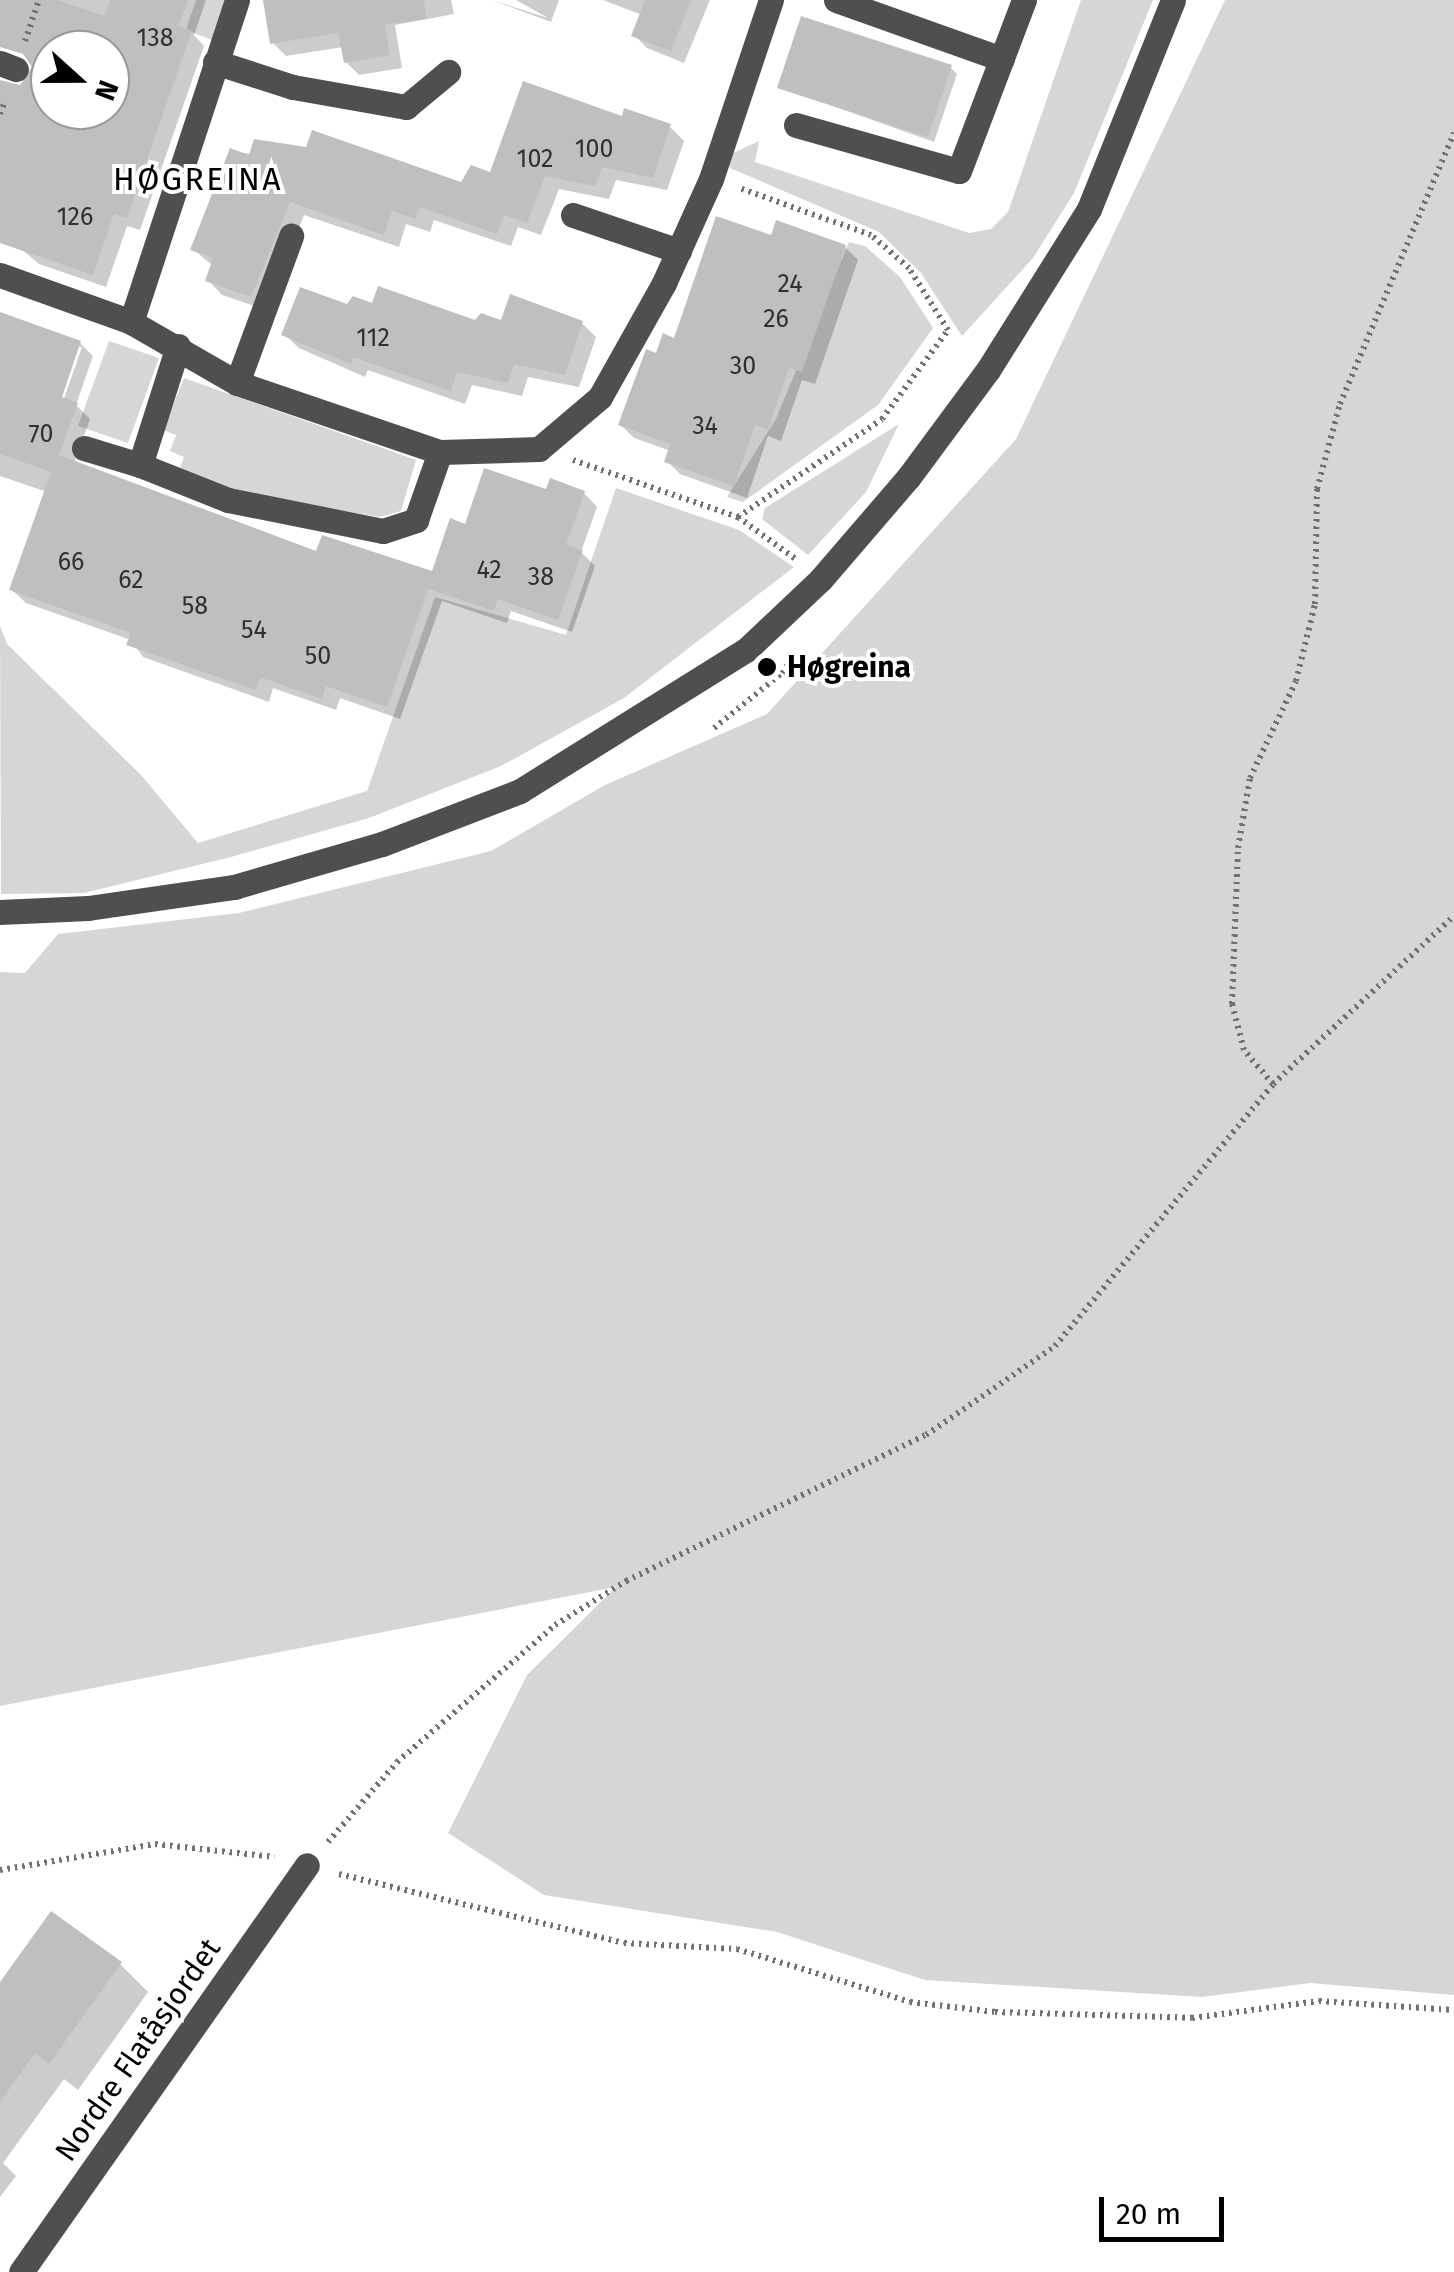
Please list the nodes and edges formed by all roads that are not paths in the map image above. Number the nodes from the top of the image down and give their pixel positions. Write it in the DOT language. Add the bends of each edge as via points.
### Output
graph roads {
  1 [pos="237,0"];
  2 [pos="771,0"];
  3 [pos="836,0"];
  4 [pos="1024,0"];
  5 [pos="1173,0"];
  6 [pos="1002,59"];
  7 [pos="214,62"];
  8 [pos="448,72"];
  9 [pos="796,125"];
  10 [pos="573,215"];
  11 [pos="292,236"];
  12 [pos="679,251"];
  13 [pos="0,275"];
  14 [pos="130,322"];
  15 [pos="178,346"];
  16 [pos="236,383"];
  17 [pos="84,448"];
  18 [pos="440,452"];
  19 [pos="140,465"];
  20 [pos="0,912"];
  21 [pos="308,1865"];
  22 [pos="22,2272"];
  1 -- 7 [label="street"];
  2 -- 12 [label="street" via="711,179"];
  3 -- 6 [label="street"];
  4 -- 6 [label="street"];
  5 -- 20 [label="street" via="1089,209 988,370 908,478 821,578 746,650 520,790 382,844 234,887 88,908"];
  6 -- 9 [label="street" via="959,171"];
  7 -- 8 [label="street" via="293,87 406,107"];
  7 -- 14 [label="street"];
  10 -- 12 [label="street"];
  11 -- 16 [label="street"];
  12 -- 18 [label="street" via="600,397 539,449"];
  13 -- 14 [label="street"];
  14 -- 15 [label="street"];
  15 -- 16 [label="street"];
  15 -- 19 [label="street"];
  16 -- 18 [label="street"];
  17 -- 19 [label="street"];
  18 -- 19 [label="street" via="416,520 383,531 228,500"];
  21 -- 22 [label="street, Nordre Flatåsjordet"];
}
